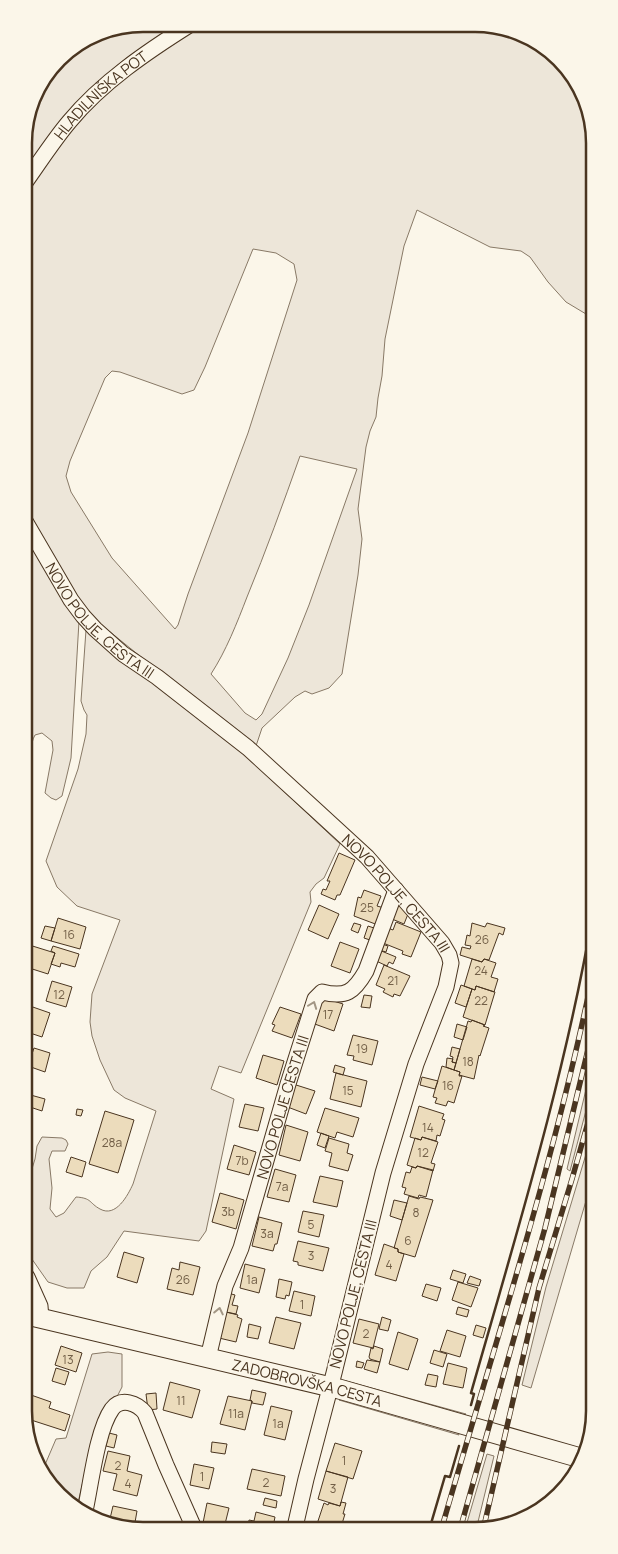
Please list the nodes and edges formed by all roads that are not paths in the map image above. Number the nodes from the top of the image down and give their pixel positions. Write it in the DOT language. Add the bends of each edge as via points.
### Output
graph roads {
  1 [pos="179,32"];
  2 [pos="33,172"];
  3 [pos="33,534"];
  4 [pos="396,890"];
  5 [pos="32,1288"];
  6 [pos="34,1317"];
  7 [pos="208,1358"];
  8 [pos="330,1387"];
  9 [pos="575,1457"];
  10 [pos="86,1505"];
  11 [pos="191,1522"];
  12 [pos="296,1522"];
  1 -- 2 [label="street, HLADILNIŠKA POT" via="99,92 70,121"];
  3 -- 4 [label="street, NOVO POLJE, CESTA III" via="71,600 95,629 248,748 366,856"];
  7 -- 4 [label="street, NOVO POLJE CESTA III, one-way" via="225,1286 241,1248 311,1009 322,992 339,995 354,989 359,983"];
  4 -- 8 [label="street, NOVO POLJE, CESTA III" via="442,943 450,963 446,987 416,1064 382,1173"];
  5 -- 6 [label="street" via="40,1306"];
  6 -- 7 [label="main road, ZADOBROVŠKA CESTA"];
  7 -- 8 [label="main road, ZADOBROVŠKA CESTA"];
  8 -- 9 [label="main road, ZADOBROVŠKA CESTA"];
  8 -- 12 [label="street, NOVO POLJE, CESTA III"];
  10 -- 11 [label="street" via="100,1438 113,1408 128,1402 140,1406 144,1413"];
}
